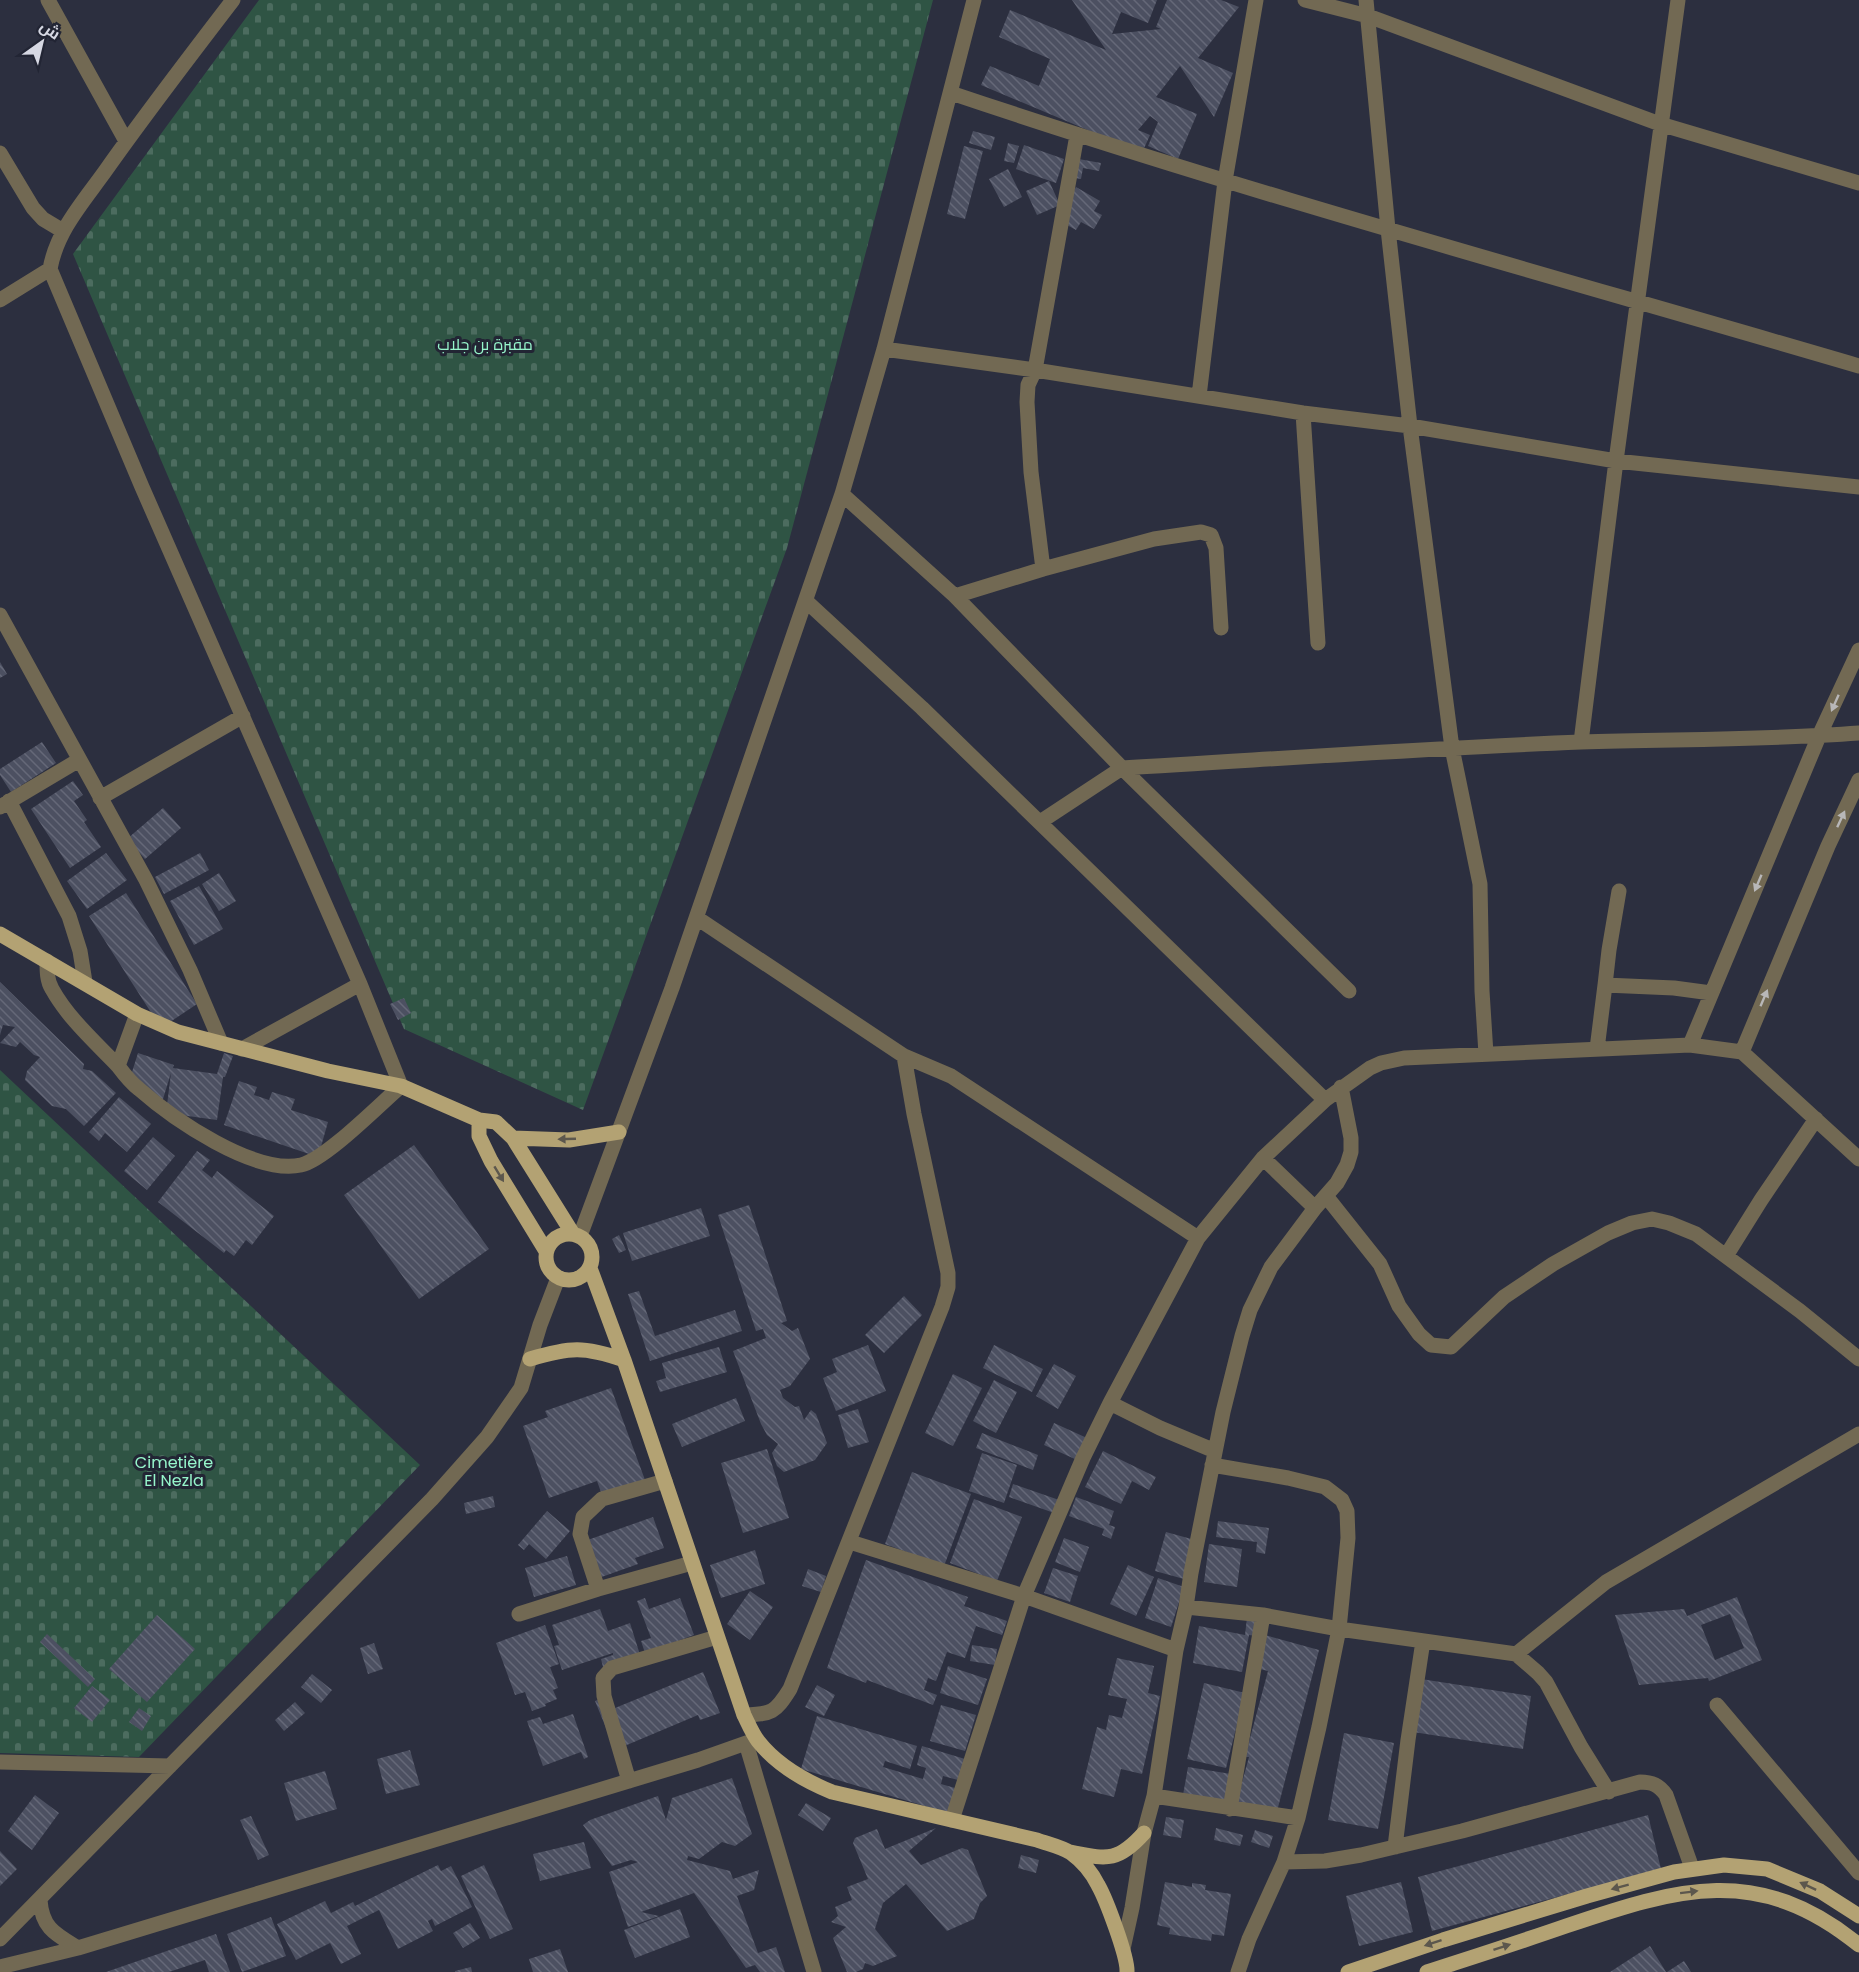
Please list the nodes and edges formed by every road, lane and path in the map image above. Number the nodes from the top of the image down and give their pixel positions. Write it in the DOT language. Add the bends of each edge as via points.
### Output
graph roads {
  1 [pos="48,0"];
  2 [pos="233,0"];
  3 [pos="974,0"];
  4 [pos="1256,0"];
  5 [pos="1305,0"];
  6 [pos="1366,0"];
  7 [pos="1678,0"];
  8 [pos="1368,16"];
  9 [pos="951,93"];
  10 [pos="1660,124"];
  11 [pos="1077,135"];
  12 [pos="126,141"];
  13 [pos="1,156"];
  14 [pos="1225,181"];
  15 [pos="1859,183"];
  16 [pos="1388,230"];
  17 [pos="63,231"];
  18 [pos="50,269"];
  19 [pos="0,300"];
  20 [pos="1638,301"];
  21 [pos="884,349"];
  22 [pos="1859,366"];
  23 [pos="1035,370"];
  24 [pos="1199,396"];
  25 [pos="1303,414"];
  26 [pos="1410,426"];
  27 [pos="1616,461"];
  28 [pos="1859,487"];
  29 [pos="842,494"];
  30 [pos="1043,569"];
  31 [pos="955,596"];
  32 [pos="806,601"];
  33 [pos="0,615"];
  34 [pos="1221,628"];
  35 [pos="1318,643"];
  36 [pos="1859,650"];
  37 [pos="243,716"];
  38 [pos="1859,733"];
  39 [pos="1819,736"];
  40 [pos="1581,742"];
  41 [pos="1452,748"];
  42 [pos="79,760"];
  43 [pos="1122,768"];
  44 [pos="1859,780"];
  45 [pos="100,798"];
  46 [pos="5,804"];
  47 [pos="1040,822"];
  48 [pos="1619,891"];
  49 [pos="697,918"];
  50 [pos="0,934"];
  51 [pos="47,961"];
  52 [pos="85,982"];
  53 [pos="360,984"];
  54 [pos="1605,984"];
  55 [pos="1349,991"];
  56 [pos="1711,993"];
  57 [pos="137,1014"];
  58 [pos="220,1043"];
  59 [pos="1690,1045"];
  60 [pos="242,1049"];
  61 [pos="1597,1049"];
  62 [pos="1742,1052"];
  63 [pos="1486,1054"];
  64 [pos="904,1056"];
  65 [pos="118,1065"];
  66 [pos="401,1086"];
  67 [pos="1341,1087"];
  68 [pos="1325,1100"];
  69 [pos="1816,1119"];
  70 [pos="479,1120"];
  71 [pos="619,1132"];
  72 [pos="513,1138"];
  73 [pos="1263,1158"];
  74 [pos="1859,1159"];
  75 [pos="1326,1196"];
  76 [pos="1315,1208"];
  77 [pos="577,1235"];
  78 [pos="1198,1238"];
  79 [pos="546,1251"];
  80 [pos="1726,1256"];
  81 [pos="590,1268"];
  82 [pos="558,1278"];
  83 [pos="530,1359"];
  84 [pos="1859,1359"];
  85 [pos="624,1360"];
  86 [pos="1110,1403"];
  87 [pos="1859,1434"];
  88 [pos="1214,1458"];
  89 [pos="665,1481"];
  90 [pos="850,1542"];
  91 [pos="692,1563"];
  92 [pos="598,1589"];
  93 [pos="1024,1596"];
  94 [pos="1186,1607"];
  95 [pos="519,1614"];
  96 [pos="1263,1615"];
  97 [pos="1339,1629"];
  98 [pos="717,1637"];
  99 [pos="1423,1641"];
  100 [pos="1176,1650"];
  101 [pos="1516,1654"];
  102 [pos="1718,1705"];
  103 [pos="744,1715"];
  104 [pos="752,1742"];
  105 [pos="0,1762"];
  106 [pos="170,1767"];
  107 [pos="629,1781"];
  108 [pos="1609,1792"];
  109 [pos="1154,1796"];
  110 [pos="1230,1809"];
  111 [pos="1298,1818"];
  112 [pos="952,1820"];
  113 [pos="1144,1833"];
  114 [pos="1395,1847"];
  115 [pos="1069,1852"];
  116 [pos="1284,1862"];
  117 [pos="1692,1869"];
  118 [pos="1859,1873"];
  119 [pos="40,1900"];
  120 [pos="1859,1916"];
  121 [pos="0,1939"];
  122 [pos="1859,1945"];
  123 [pos="78,1948"];
  124 [pos="1123,1949"];
  125 [pos="0,1967"];
  126 [pos="1129,1970"];
  127 [pos="814,1972"];
  128 [pos="1238,1972"];
  129 [pos="1348,1972"];
  130 [pos="1427,1972"];
  1 -- 12 [label="street"];
  2 -- 12 [label="street"];
  3 -- 9 [label="street"];
  4 -- 14 [label="street"];
  5 -- 8 [label="street"];
  6 -- 8 [label="street"];
  7 -- 10 [label="street"];
  8 -- 10 [label="street"];
  8 -- 16 [label="street"];
  9 -- 11 [label="street"];
  9 -- 21 [label="street"];
  10 -- 15 [label="street"];
  10 -- 20 [label="street"];
  11 -- 14 [label="street"];
  11 -- 23 [label="street"];
  12 -- 17 [label="street"];
  13 -- 17 [label="street" via="33,208"];
  14 -- 16 [label="street"];
  14 -- 24 [label="street"];
  16 -- 20 [label="street"];
  16 -- 26 [label="street"];
  17 -- 18 [label="street"];
  18 -- 19 [label="street"];
  18 -- 37 [label="street"];
  20 -- 22 [label="street"];
  20 -- 27 [label="street"];
  21 -- 23 [label="street"];
  21 -- 29 [label="street"];
  23 -- 24 [label="street"];
  23 -- 30 [label="street" via="1028,385 1027,402"];
  24 -- 25 [label="street"];
  25 -- 26 [label="street"];
  25 -- 35 [label="street"];
  26 -- 27 [label="street"];
  26 -- 41 [label="street"];
  27 -- 28 [label="street"];
  27 -- 40 [label="street"];
  29 -- 31 [label="street"];
  29 -- 32 [label="street"];
  30 -- 31 [label="street"];
  30 -- 34 [label="street" via="1154,539 1186,532 1206,533 1216,548"];
  31 -- 43 [label="street"];
  32 -- 47 [label="street"];
  32 -- 49 [label="street"];
  33 -- 42 [label="street"];
  36 -- 39 [label="street, one-way"];
  37 -- 45 [label="street"];
  37 -- 53 [label="street"];
  38 -- 39 [label="street"];
  39 -- 40 [label="street"];
  39 -- 56 [label="street, one-way"];
  40 -- 41 [label="street"];
  41 -- 43 [label="street"];
  41 -- 63 [label="street" via="1480,884"];
  42 -- 45 [label="street"];
  42 -- 46 [label="street"];
  43 -- 47 [label="street"];
  43 -- 55 [label="street"];
  62 -- 44 [label="street, one-way"];
  45 -- 58 [label="street" via="146,880"];
  46 -- 52 [label="street" via="69,916"];
  47 -- 68 [label="street"];
  48 -- 54 [label="street"];
  49 -- 64 [label="street"];
  49 -- 71 [label="street"];
  50 -- 51 [label="main road"];
  51 -- 52 [label="main road"];
  51 -- 65 [label="street" via="52,989 75,1021"];
  52 -- 57 [label="main road"];
  53 -- 60 [label="street"];
  53 -- 66 [label="street"];
  54 -- 56 [label="street"];
  54 -- 61 [label="street"];
  56 -- 59 [label="street"];
  57 -- 58 [label="main road" via="178,1032"];
  57 -- 65 [label="street"];
  58 -- 60 [label="main road"];
  59 -- 61 [label="street"];
  59 -- 62 [label="street"];
  60 -- 66 [label="main road"];
  61 -- 63 [label="street"];
  62 -- 69 [label="street"];
  63 -- 67 [label="street" via="1389,1061"];
  64 -- 78 [label="street" via="951,1076"];
  64 -- 90 [label="street" via="948,1287"];
  65 -- 66 [label="street" via="137,1088 178,1120 234,1152 285,1166 303,1165 320,1156"];
  66 -- 70 [label="main road"];
  67 -- 68 [label="street"];
  67 -- 75 [label="street" via="1351,1152 1342,1174"];
  68 -- 73 [label="street"];
  69 -- 74 [label="street"];
  69 -- 80 [label="street"];
  70 -- 72 [label="main road" via="496,1122"];
  70 -- 79 [label="main road, one-way" via="479,1136 491,1161"];
  71 -- 72 [label="main road, one-way" via="569,1140"];
  71 -- 77 [label="street"];
  72 -- 77 [label="main road"];
  73 -- 76 [label="street"];
  73 -- 78 [label="street"];
  75 -- 76 [label="street"];
  75 -- 80 [label="street" via="1380,1264 1399,1306 1419,1334 1431,1345 1443,1347 1451,1347 1504,1297 1553,1264 1632,1223 1652,1219 1669,1223 1696,1234"];
  76 -- 88 [label="street" via="1271,1267 1250,1310"];
  77 -- 79 [label="main road" via="559,1235"];
  77 -- 81 [label="main road" via="590,1247"];
  78 -- 86 [label="street"];
  79 -- 82 [label="main road" via="547,1267"];
  80 -- 84 [label="street"];
  81 -- 82 [label="main road" via="580,1278"];
  81 -- 85 [label="main road"];
  82 -- 83 [label="street"];
  83 -- 85 [label="main road" via="578,1349"];
  83 -- 106 [label="street" via="521,1388 467,1460"];
  85 -- 89 [label="main road"];
  86 -- 88 [label="street"];
  86 -- 93 [label="street"];
  87 -- 101 [label="street" via="1606,1582"];
  88 -- 94 [label="street"];
  88 -- 97 [label="street" via="1324,1487 1342,1500 1347,1511 1348,1538"];
  89 -- 91 [label="main road"];
  89 -- 92 [label="street" via="603,1499 583,1517 580,1534"];
  90 -- 93 [label="street"];
  90 -- 103 [label="street" via="787,1694 768,1714"];
  91 -- 92 [label="street"];
  91 -- 98 [label="main road"];
  92 -- 95 [label="street"];
  93 -- 100 [label="street"];
  93 -- 112 [label="street"];
  94 -- 96 [label="street"];
  94 -- 100 [label="street"];
  96 -- 97 [label="street"];
  96 -- 110 [label="street"];
  97 -- 99 [label="street"];
  97 -- 111 [label="street"];
  98 -- 103 [label="main road"];
  98 -- 107 [label="street" via="612,1668 603,1678 604,1696"];
  99 -- 101 [label="street"];
  99 -- 114 [label="street"];
  100 -- 109 [label="street"];
  101 -- 108 [label="street" via="1546,1683"];
  102 -- 118 [label="street"];
  103 -- 104 [label="main road"];
  104 -- 107 [label="street"];
  104 -- 112 [label="main road" via="809,1782 832,1792"];
  104 -- 127 [label="street"];
  105 -- 106 [label="street"];
  106 -- 119 [label="street"];
  107 -- 123 [label="street"];
  108 -- 114 [label="street"];
  108 -- 117 [label="street" via="1640,1782 1660,1788 1666,1795"];
  109 -- 110 [label="street"];
  109 -- 113 [label="street"];
  110 -- 111 [label="street"];
  111 -- 116 [label="street"];
  112 -- 115 [label="main road" via="1037,1840"];
  113 -- 115 [label="main road" via="1122,1854 1110,1857"];
  113 -- 124 [label="street"];
  114 -- 116 [label="street" via="1325,1861"];
  115 -- 124 [label="main road" via="1098,1884"];
  116 -- 128 [label="street"];
  120 -- 117 [label="main road, one-way" via="1820,1892 1767,1869 1724,1864"];
  117 -- 129 [label="main road, one-way" via="1587,1896"];
  119 -- 121 [label="street"];
  119 -- 123 [label="street" via="43,1921"];
  130 -- 122 [label="main road, one-way" via="1598,1915 1694,1891 1752,1892 1788,1902 1819,1916"];
  123 -- 125 [label="street"];
  124 -- 126 [label="main road"];
}
